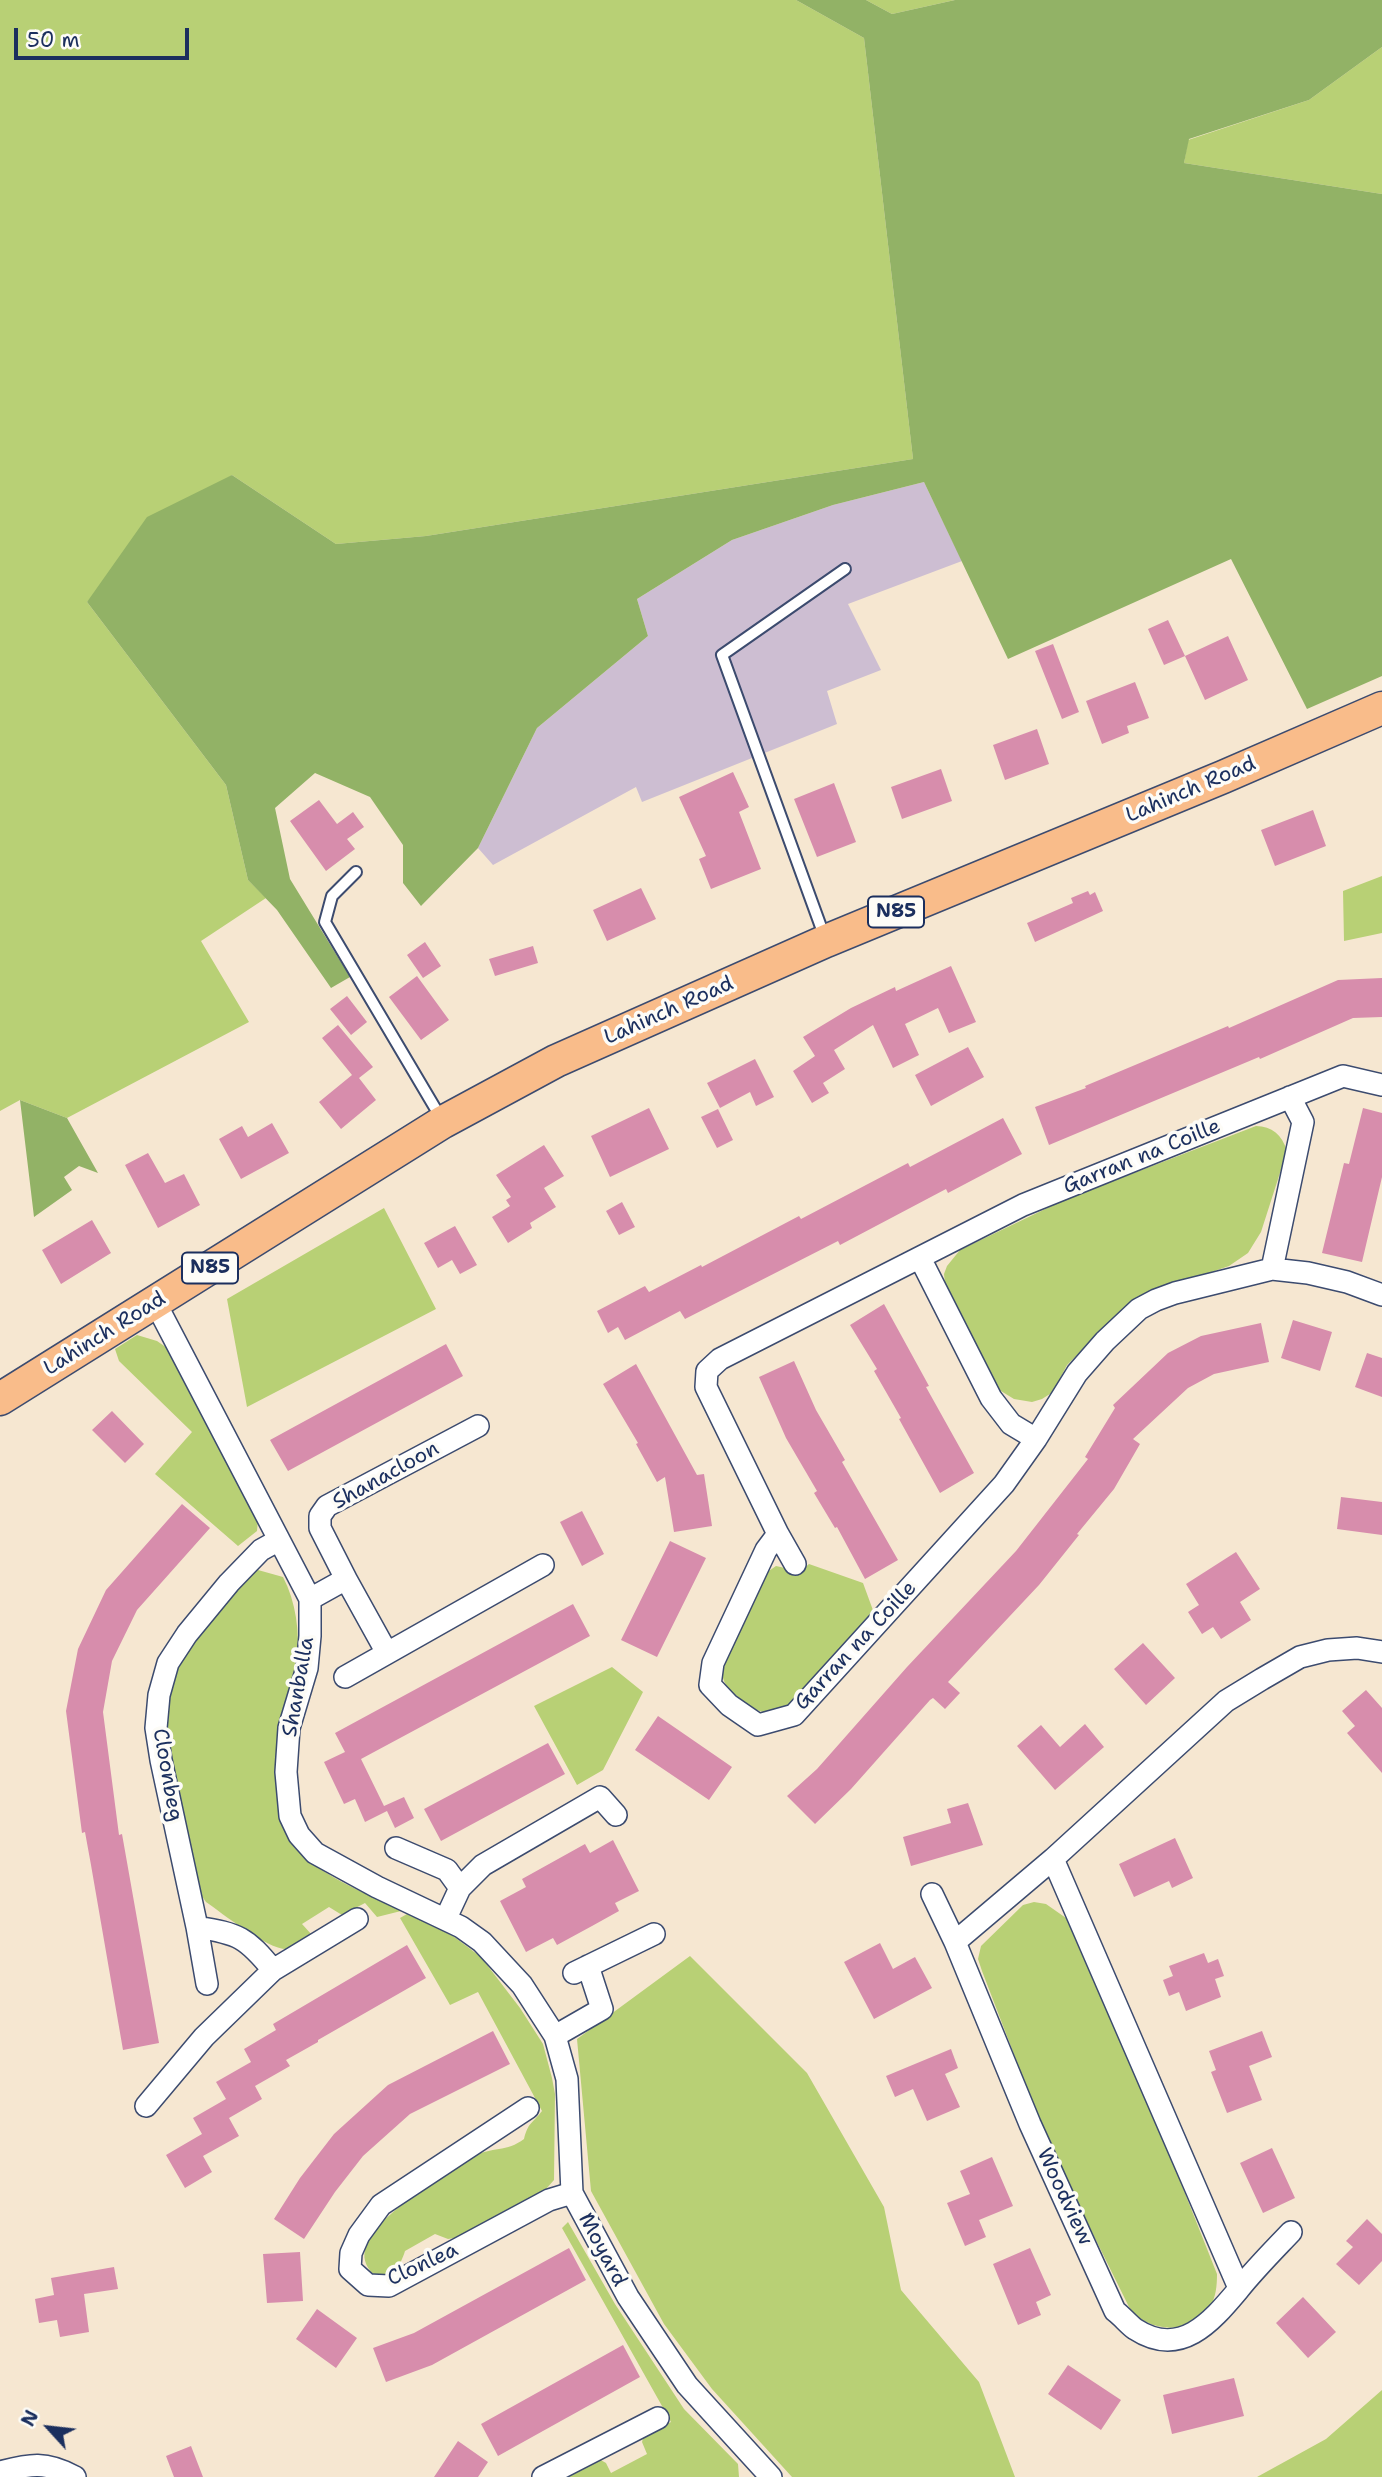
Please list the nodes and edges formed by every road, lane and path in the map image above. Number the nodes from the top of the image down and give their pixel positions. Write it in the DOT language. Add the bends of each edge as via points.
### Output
graph roads {
  1 [pos="845,569"];
  2 [pos="1382,708"];
  3 [pos="356,872"];
  4 [pos="826,941"];
  5 [pos="1382,1085"];
  6 [pos="1290,1097"];
  7 [pos="443,1122"];
  8 [pos="920,1258"];
  9 [pos="1272,1269"];
  10 [pos="1382,1295"];
  11 [pos="155,1302"];
  12 [pos="0,1399"];
  13 [pos="478,1426"];
  14 [pos="1036,1439"];
  15 [pos="778,1534"];
  16 [pos="279,1540"];
  17 [pos="795,1564"];
  18 [pos="543,1565"];
  19 [pos="345,1579"];
  20 [pos="310,1599"];
  21 [pos="1382,1651"];
  22 [pos="387,1653"];
  23 [pos="345,1677"];
  24 [pos="617,1815"];
  25 [pos="396,1848"];
  26 [pos="1053,1858"];
  27 [pos="460,1888"];
  28 [pos="932,1894"];
  29 [pos="446,1918"];
  30 [pos="357,1919"];
  31 [pos="197,1927"];
  32 [pos="654,1934"];
  33 [pos="955,1942"];
  34 [pos="273,1970"];
  35 [pos="207,1984"];
  36 [pos="522,1985"];
  37 [pos="555,2036"];
  38 [pos="146,2106"];
  39 [pos="528,2108"];
  40 [pos="572,2193"];
  41 [pos="1290,2232"];
  42 [pos="1239,2288"];
  43 [pos="658,2418"];
  44 [pos="0,2472"];
  45 [pos="75,2477"];
  46 [pos="543,2477"];
  47 [pos="771,2477"];
  1 -- 4 [label="lane" via="722,654"];
  2 -- 4 [label="main road, Lahinch Road / N85"];
  3 -- 7 [label="lane" via="332,896 325,922"];
  4 -- 7 [label="main road, Lahinch Road / N85" via="556,1061"];
  5 -- 6 [label="street, Garran na Coille" via="1343,1076"];
  6 -- 8 [label="street, Garran na Coille" via="1023,1205"];
  6 -- 9 [label="street" via="1303,1122"];
  7 -- 11 [label="main road, Lahinch Road / N85"];
  8 -- 14 [label="street" via="990,1398 1012,1424"];
  8 -- 15 [label="street, Garran na Coille" via="720,1359 707,1371 706,1387"];
  9 -- 10 [label="street, Garran na Coille" via="1334,1279"];
  9 -- 14 [label="street, Garran na Coille" via="1175,1293 1139,1309 1077,1373"];
  11 -- 12 [label="main road, Lahinch Road / N85"];
  11 -- 16 [label="street, Shanballa"];
  13 -- 19 [label="street, Shanacloon" via="327,1506 320,1516 320,1528"];
  14 -- 15 [label="street, Garran na Coille" via="1004,1484 794,1715 758,1725 710,1685 713,1663 766,1550"];
  15 -- 17 [label="street, Garran na Coille"];
  16 -- 20 [label="street, Shanballa"];
  16 -- 31 [label="street, Cloonbeg" via="261,1550 187,1634 168,1663 159,1695 156,1728 161,1760"];
  18 -- 22 [label="street"];
  19 -- 20 [label="street"];
  19 -- 22 [label="street, Shanacloon"];
  20 -- 29 [label="street, Shanballa" via="307,1668 288,1739 290,1816 299,1835 316,1853"];
  21 -- 26 [label="street" via="1357,1648 1300,1657 1253,1684 1226,1702"];
  22 -- 23 [label="street"];
  24 -- 27 [label="street" via="600,1797 483,1865"];
  25 -- 27 [label="street" via="447,1870"];
  26 -- 33 [label="street"];
  26 -- 42 [label="street"];
  27 -- 29 [label="street"];
  28 -- 33 [label="street, Woodview"];
  29 -- 36 [label="street, Shanballa" via="482,1942"];
  30 -- 34 [label="street"];
  31 -- 34 [label="street" via="231,1932 254,1947"];
  31 -- 35 [label="street, Cloonbeg"];
  32 -- 37 [label="street" via="581,1969 602,2008"];
  33 -- 42 [label="street, Woodview" via="1030,2124 1115,2311 1135,2329 1160,2340 1181,2339 1203,2328"];
  34 -- 38 [label="street" via="204,2037"];
  36 -- 37 [label="street, Moyard"];
  37 -- 40 [label="street, Moyard" via="567,2079"];
  39 -- 40 [label="street, Clonlea" via="381,2205 359,2235 350,2269 368,2285 389,2286 550,2200"];
  40 -- 47 [label="street, Moyard" via="628,2297 687,2385"];
  41 -- 42 [label="street, Woodview"];
  43 -- 46 [label="street"];
  44 -- 45 [label="street" via="32,2464"];
}
